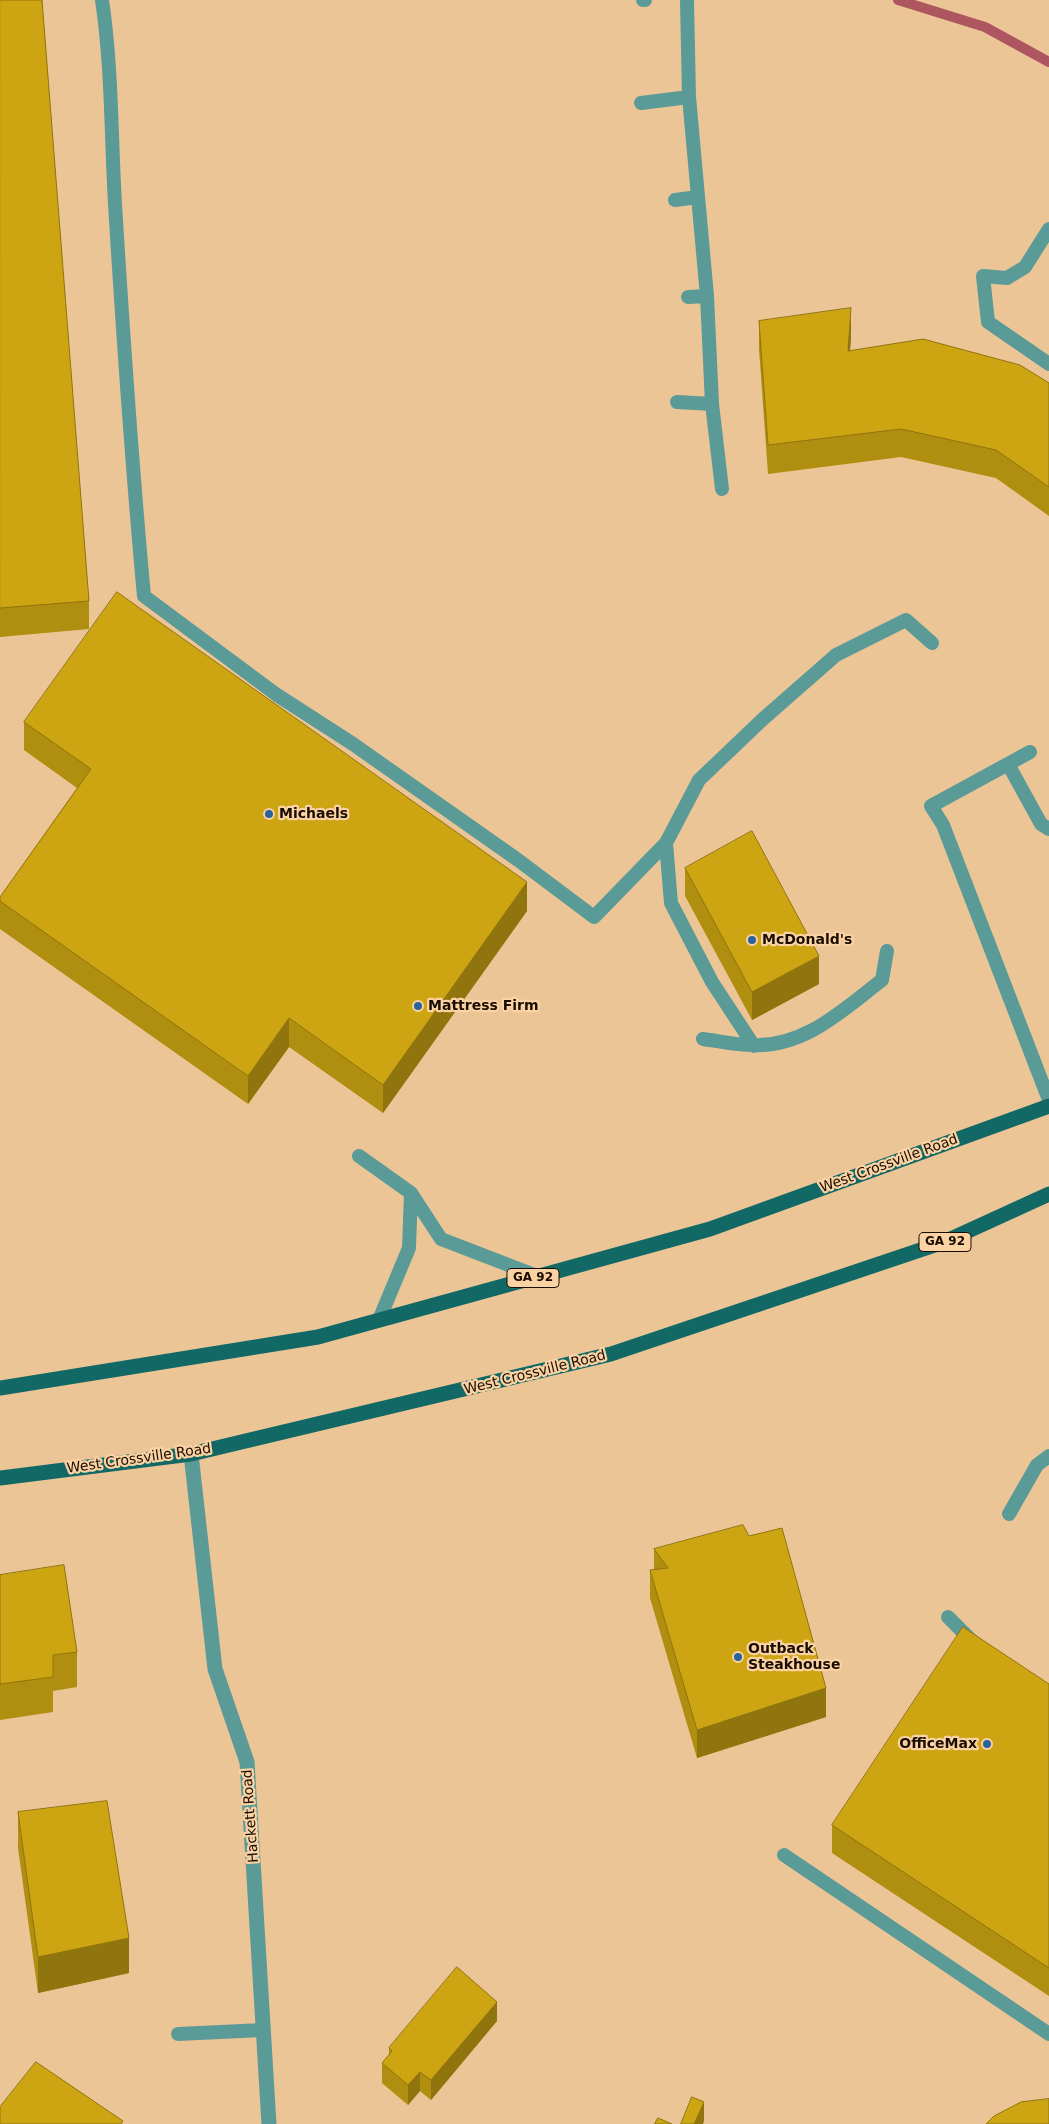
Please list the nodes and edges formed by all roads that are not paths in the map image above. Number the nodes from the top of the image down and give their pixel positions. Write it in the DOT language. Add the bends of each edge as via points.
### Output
graph roads {
  1 [pos="102,0"];
  2 [pos="687,0"];
  3 [pos="689,97"];
  4 [pos="641,103"];
  5 [pos="698,197"];
  6 [pos="675,200"];
  7 [pos="1049,229"];
  8 [pos="707,296"];
  9 [pos="688,297"];
  10 [pos="1049,364"];
  11 [pos="677,402"];
  12 [pos="712,404"];
  13 [pos="722,490"];
  14 [pos="932,643"];
  15 [pos="1030,752"];
  16 [pos="1008,764"];
  17 [pos="1049,829"];
  18 [pos="666,843"];
  19 [pos="887,951"];
  20 [pos="703,1039"];
  21 [pos="754,1046"];
  22 [pos="1049,1100"];
  23 [pos="1049,1106"];
  24 [pos="359,1156"];
  25 [pos="411,1193"];
  26 [pos="1049,1194"];
  27 [pos="537,1276"];
  28 [pos="379,1320"];
  29 [pos="0,1388"];
  30 [pos="191,1454"];
  31 [pos="1049,1456"];
  32 [pos="0,1478"];
  33 [pos="1009,1514"];
  34 [pos="948,1618"];
  35 [pos="980,1648"];
  36 [pos="784,1855"];
  37 [pos="263,2030"];
  38 [pos="178,2034"];
  39 [pos="1049,2034"];
  40 [pos="269,2124"];
  1 -- 18 [label="lane" via="108,44 122,338 144,596 277,695 353,744 594,917"];
  2 -- 3 [label="lane"];
  3 -- 4 [label="lane"];
  3 -- 5 [label="lane"];
  5 -- 6 [label="lane"];
  5 -- 8 [label="lane"];
  7 -- 10 [label="lane" via="1025,267 1006,278 983,276 988,322"];
  8 -- 9 [label="lane"];
  8 -- 12 [label="lane"];
  11 -- 12 [label="lane"];
  12 -- 13 [label="lane"];
  14 -- 18 [label="lane" via="906,620 836,655 699,780"];
  15 -- 16 [label="lane"];
  16 -- 17 [label="lane" via="1041,824"];
  16 -- 22 [label="lane" via="931,806 943,825"];
  18 -- 21 [label="lane" via="671,902 712,982"];
  19 -- 21 [label="lane" via="882,980 825,1024 790,1041"];
  20 -- 21 [label="lane"];
  23 -- 27 [label="main road, West Crossville Road / GA 92" via="710,1229"];
  24 -- 25 [label="lane"];
  25 -- 27 [label="lane" via="440,1239"];
  25 -- 28 [label="lane" via="409,1248"];
  26 -- 30 [label="main road, West Crossville Road / GA 92" via="944,1242 611,1354"];
  27 -- 28 [label="main road, West Crossville Road / GA 92"];
  28 -- 29 [label="main road, West Crossville Road / GA 92" via="318,1337"];
  30 -- 32 [label="main road, West Crossville Road / GA 92"];
  30 -- 37 [label="street, Hackett Road" via="216,1669 247,1762"];
  31 -- 33 [label="lane" via="1038,1465"];
  34 -- 35 [label="lane"];
  36 -- 39 [label="lane"];
  37 -- 38 [label="lane"];
  37 -- 40 [label="street, Hackett Road"];
}
